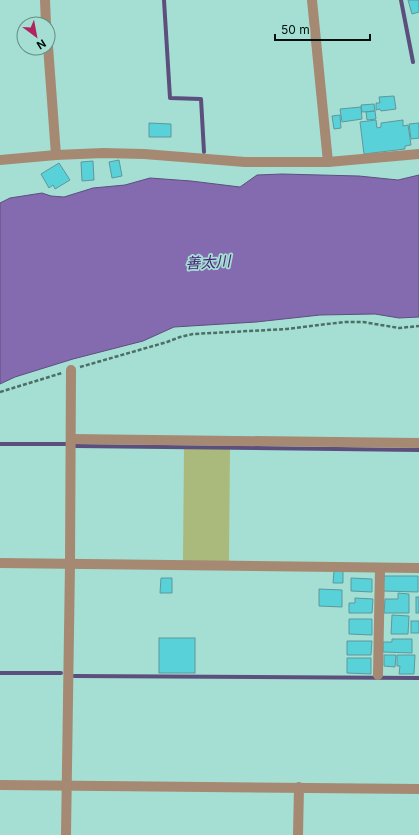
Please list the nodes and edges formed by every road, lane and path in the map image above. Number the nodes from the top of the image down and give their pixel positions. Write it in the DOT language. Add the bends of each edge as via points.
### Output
graph roads {
  1 [pos="45,0"];
  2 [pos="312,0"];
  3 [pos="46,16"];
  4 [pos="49,56"];
  5 [pos="419,154"];
  6 [pos="56,155"];
  7 [pos="0,160"];
  8 [pos="328,162"];
  9 [pos="419,326"];
  10 [pos="71,370"];
  11 [pos="0,392"];
  12 [pos="71,439"];
  13 [pos="419,444"];
  14 [pos="0,563"];
  15 [pos="70,564"];
  16 [pos="380,568"];
  17 [pos="419,568"];
  18 [pos="378,675"];
  19 [pos="0,785"];
  20 [pos="66,787"];
  21 [pos="299,787"];
  22 [pos="419,789"];
  23 [pos="66,835"];
  24 [pos="298,835"];
  1 -- 3 [label="street"];
  2 -- 8 [label="street"];
  4 -- 6 [label="street"];
  5 -- 8 [label="street"];
  6 -- 7 [label="street"];
  6 -- 8 [label="street" via="144,154 245,162"];
  9 -- 10 [label="path" via="399,328 363,322 193,334"];
  10 -- 11 [label="path"];
  10 -- 12 [label="street"];
  12 -- 13 [label="street"];
  12 -- 15 [label="street"];
  14 -- 15 [label="street"];
  15 -- 16 [label="street"];
  15 -- 20 [label="street"];
  16 -- 17 [label="street"];
  16 -- 18 [label="street"];
  19 -- 20 [label="street"];
  20 -- 21 [label="street"];
  20 -- 23 [label="street"];
  21 -- 22 [label="street"];
  21 -- 24 [label="street"];
}
